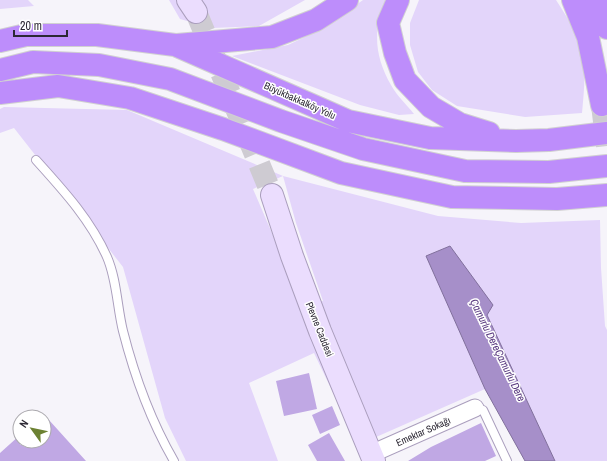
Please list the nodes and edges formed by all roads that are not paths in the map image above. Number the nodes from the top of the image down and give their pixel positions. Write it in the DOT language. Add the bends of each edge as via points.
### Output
graph roads {
  1 [pos="347,0"];
  2 [pos="398,0"];
  3 [pos="573,0"];
  4 [pos="596,0"];
  5 [pos="607,28"];
  6 [pos="0,41"];
  7 [pos="175,45"];
  8 [pos="0,70"];
  9 [pos="0,93"];
  10 [pos="602,105"];
  11 [pos="607,132"];
  12 [pos="516,141"];
  13 [pos="36,160"];
  14 [pos="607,166"];
  15 [pos="272,195"];
  16 [pos="607,196"];
  17 [pos="475,408"];
  18 [pos="373,457"];
  19 [pos="174,461"];
  20 [pos="507,461"];
  1 -- 7 [label="highway" via="316,20 272,37"];
  2 -- 12 [label="highway" via="388,23 395,53 406,80 431,108 460,124"];
  3 -- 10 [label="highway" via="588,37"];
  4 -- 5 [label="highway"];
  6 -- 7 [label="highway, Büyükbakkalköy Yolu" via="26,35 97,34"];
  7 -- 12 [label="highway, Büyükbakkalköy Yolu" via="348,121 430,138"];
  8 -- 14 [label="highway" via="33,62 99,65 170,79 363,149 465,171 548,172"];
  9 -- 16 [label="highway" via="58,86 130,98 341,173 452,197 556,199"];
  11 -- 12 [label="highway, Büyükbakkalköy Yolu" via="549,140"];
  13 -- 19 [label="lane" via="76,205 108,259 123,331 147,405"];
  15 -- 18 [label="street, Plevne Caddesi" via="320,331"];
  17 -- 18 [label="street, Emektar Sokağı"];
  17 -- 20 [label="lane" via="483,410"];
}
